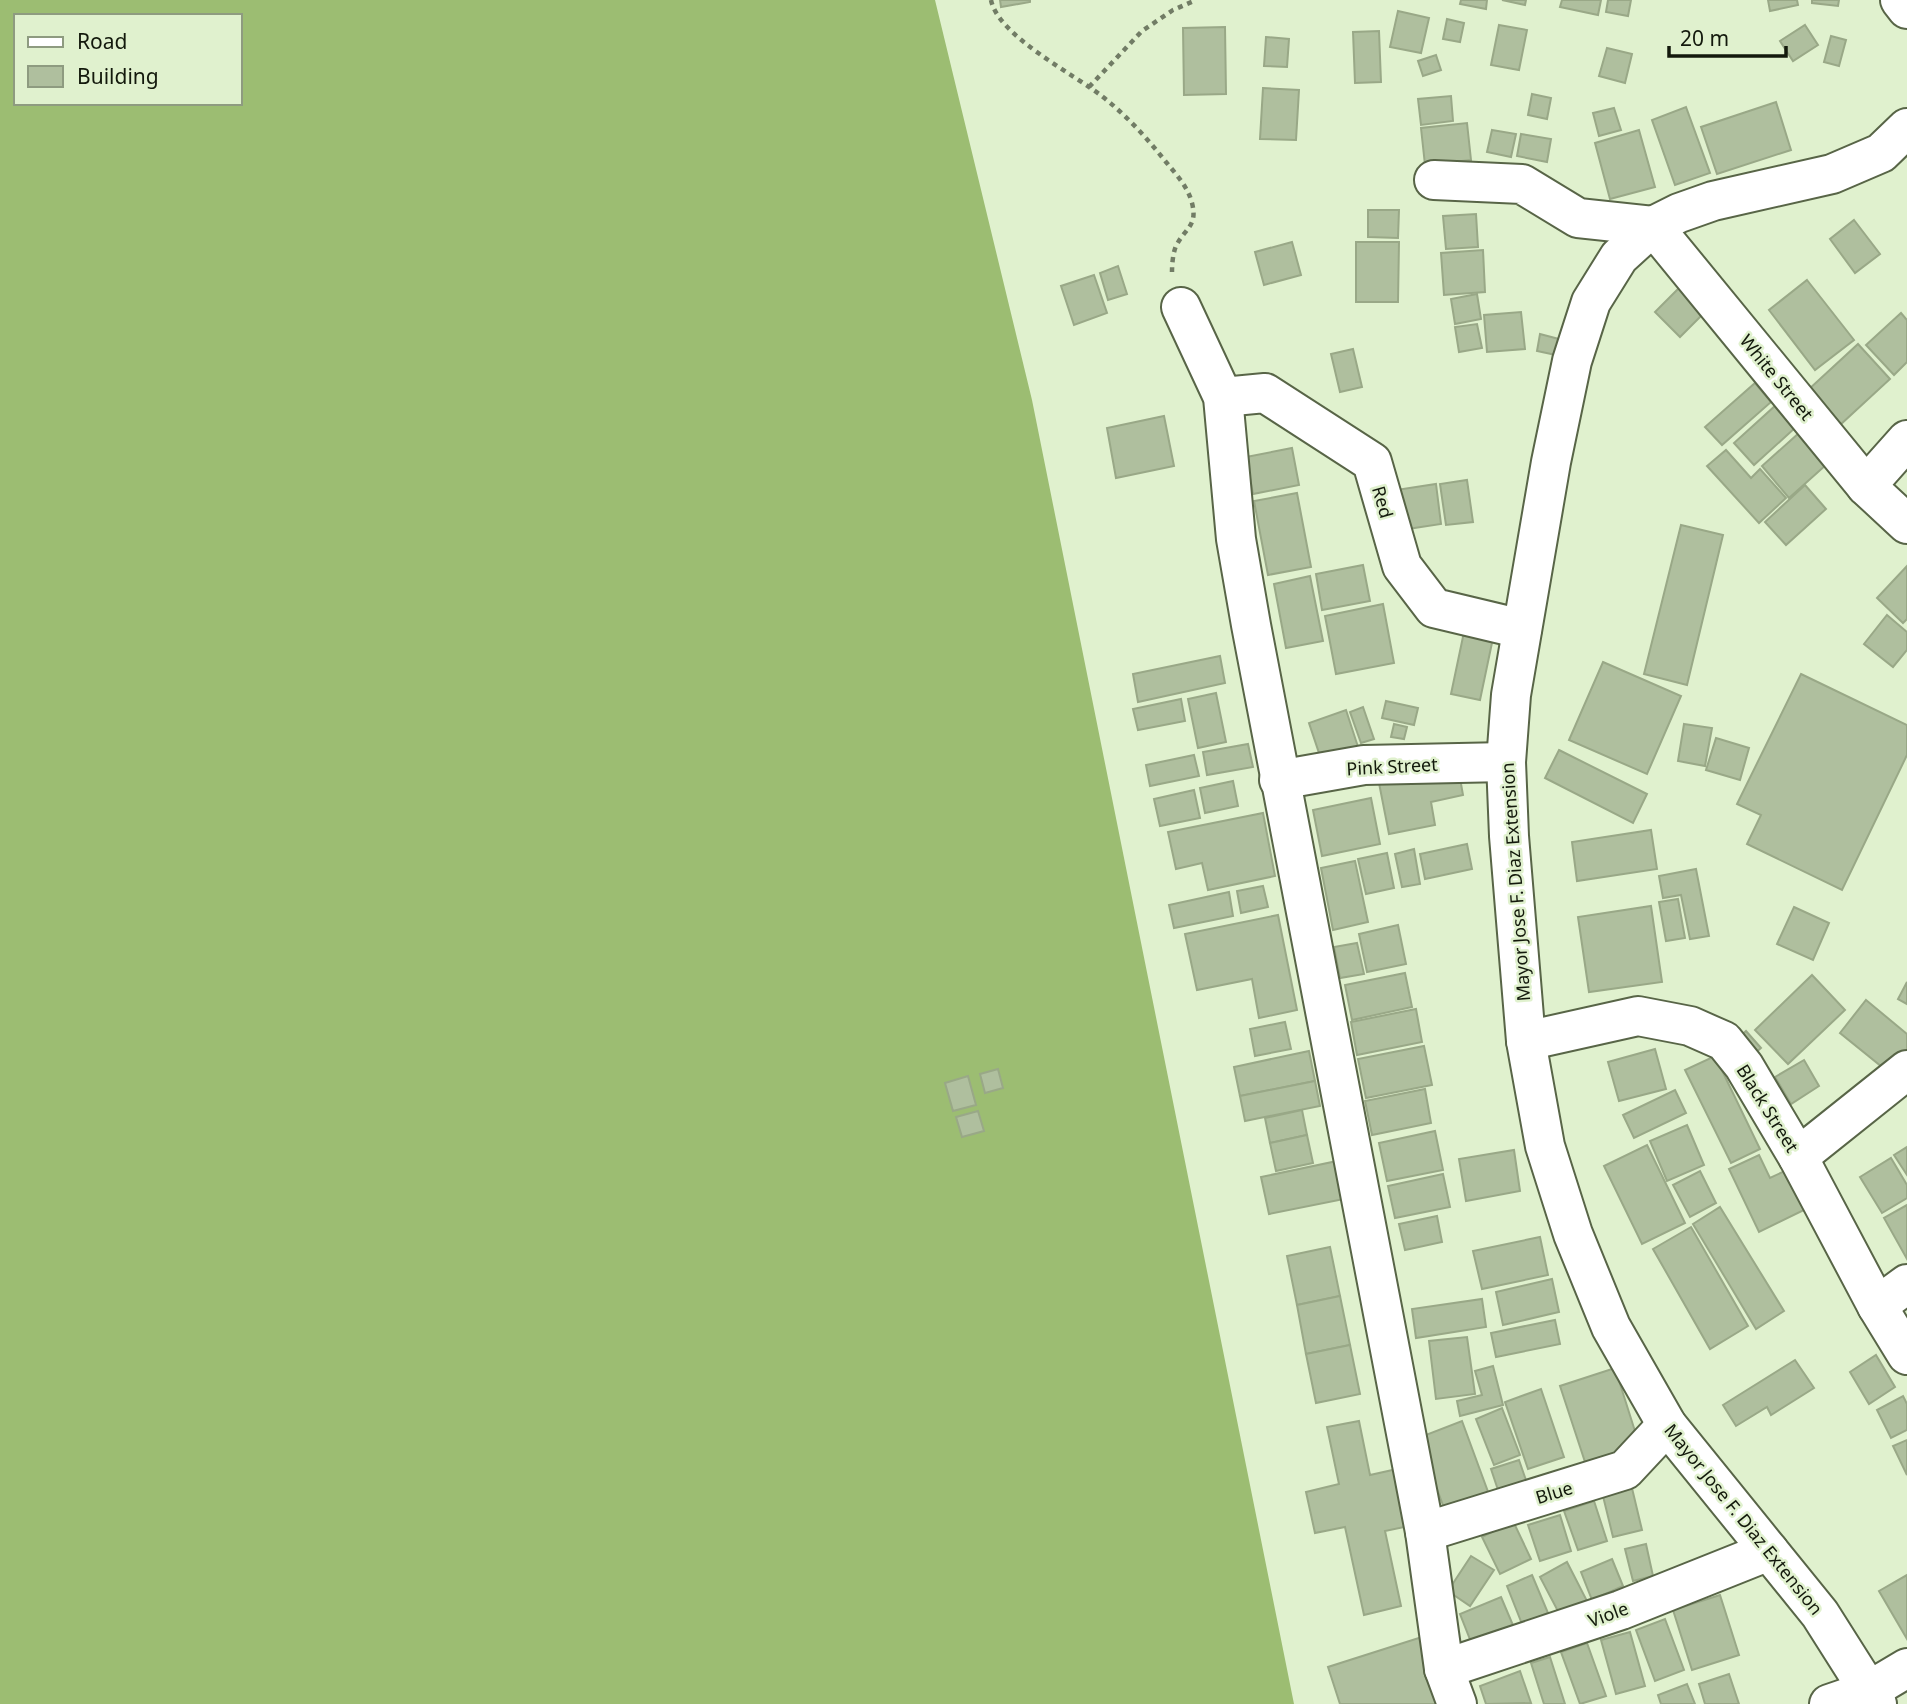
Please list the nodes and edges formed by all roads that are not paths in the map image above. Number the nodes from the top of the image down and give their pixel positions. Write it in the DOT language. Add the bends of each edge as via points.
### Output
graph roads {
  1 [pos="1900,0"];
  2 [pos="1907,9"];
  3 [pos="1907,128"];
  4 [pos="1434,180"];
  5 [pos="1653,226"];
  6 [pos="1181,307"];
  7 [pos="1223,397"];
  8 [pos="1907,440"];
  9 [pos="1867,486"];
  10 [pos="1907,524"];
  11 [pos="1522,629"];
  12 [pos="1506,762"];
  13 [pos="1279,780"];
  14 [pos="1527,1041"];
  15 [pos="1907,1070"];
  16 [pos="1798,1157"];
  17 [pos="1907,1284"];
  18 [pos="1877,1306"];
  19 [pos="1907,1355"];
  20 [pos="1667,1425"];
  21 [pos="1425,1532"];
  22 [pos="1769,1551"];
  23 [pos="1907,1668"];
  24 [pos="1451,1687"];
  25 [pos="1873,1697"];
  26 [pos="1829,1704"];
  1 -- 2 [label="street"];
  3 -- 5 [label="street, Mayor Jose F. Diaz Extension" via="1881,153 1832,174 1713,201"];
  4 -- 5 [label="street" via="1522,184 1578,218"];
  5 -- 9 [label="street, White Street"];
  5 -- 11 [label="street, Mayor Jose F. Diaz Extension" via="1619,257 1591,302 1572,361"];
  6 -- 7 [label="street"];
  7 -- 11 [label="street, Red" via="1265,393 1372,463 1402,566 1434,608"];
  7 -- 13 [label="street" via="1236,539"];
  8 -- 9 [label="street"];
  9 -- 10 [label="street, White Street"];
  11 -- 12 [label="street, Mayor Jose F. Diaz Extension"];
  12 -- 13 [label="street, Pink Street" via="1364,765"];
  12 -- 14 [label="street, Mayor Jose F. Diaz Extension"];
  13 -- 21 [label="street"];
  14 -- 16 [label="street, Black Street" via="1638,1016 1690,1026 1724,1041"];
  14 -- 20 [label="street, Mayor Jose F. Diaz Extension" via="1545,1146 1573,1234 1611,1327"];
  15 -- 16 [label="street"];
  16 -- 18 [label="street, Black Street"];
  17 -- 18 [label="street"];
  18 -- 19 [label="street, Black Street"];
  20 -- 21 [label="street, Blue" via="1625,1470"];
  20 -- 22 [label="street, Mayor Jose F. Diaz Extension"];
  21 -- 24 [label="street"];
  22 -- 24 [label="street, Viole" via="1621,1609"];
  22 -- 25 [label="street, Mayor Jose F. Diaz Extension" via="1820,1614"];
  23 -- 25 [label="street"];
  25 -- 26 [label="street"];
}
